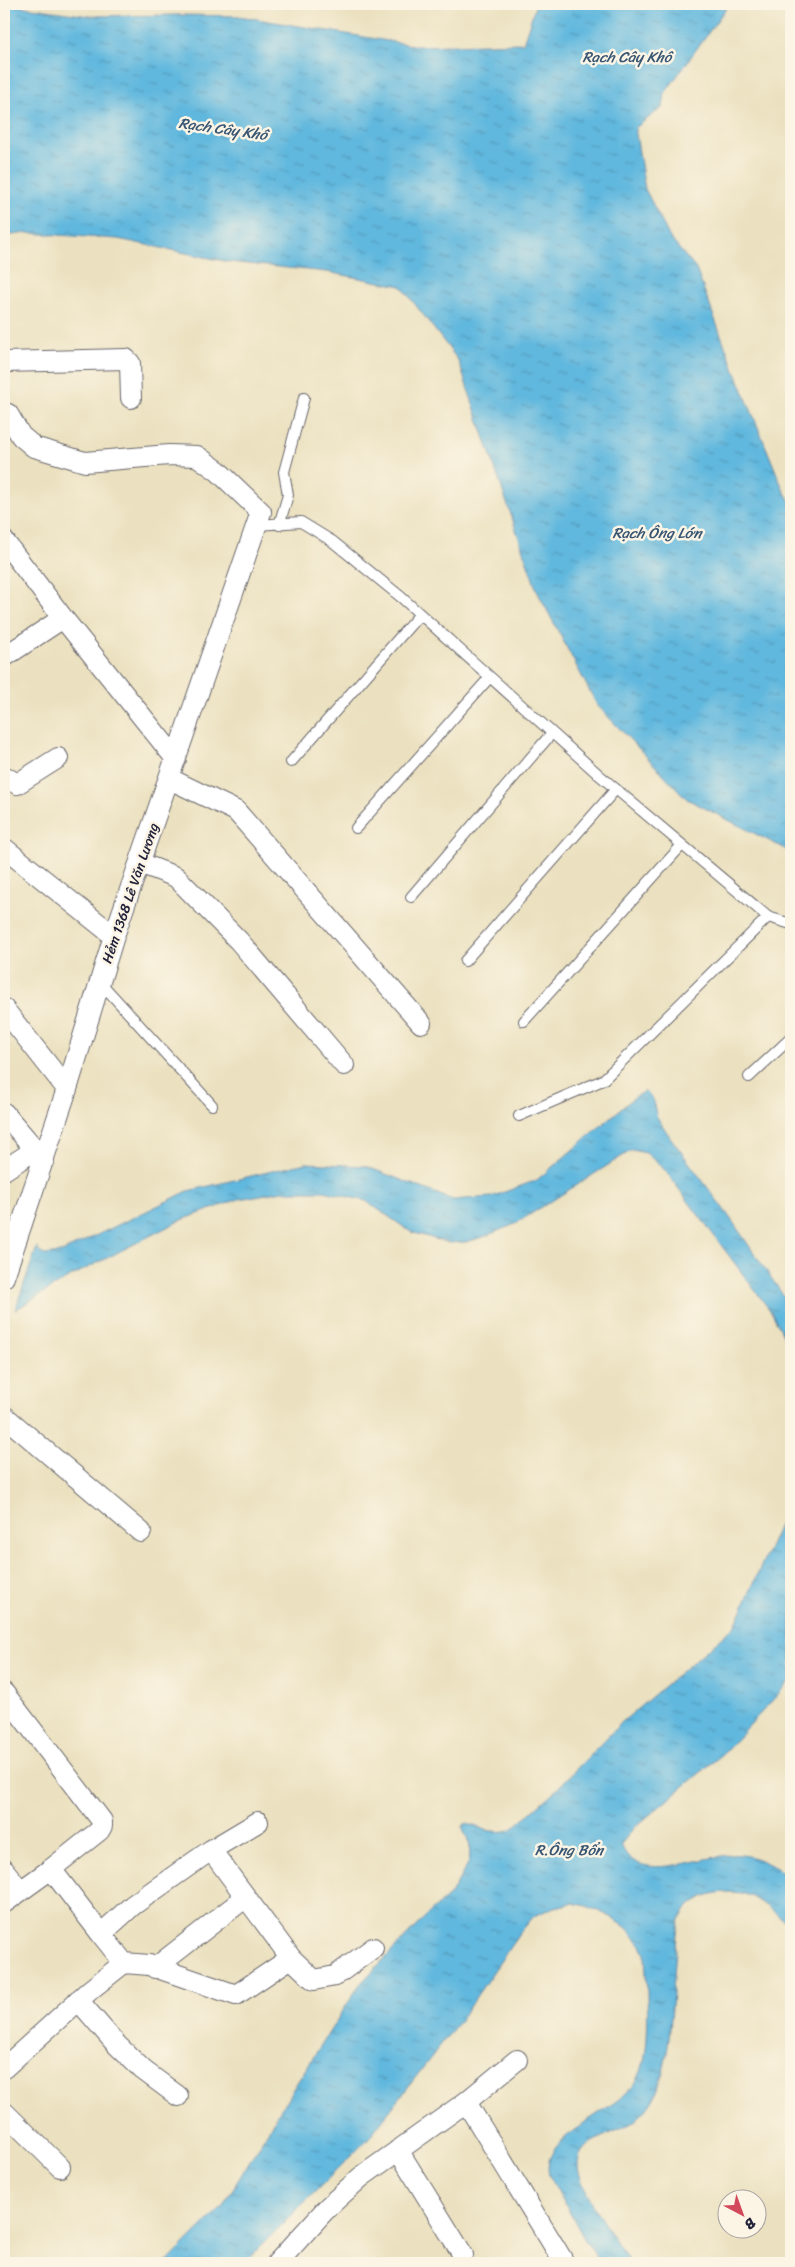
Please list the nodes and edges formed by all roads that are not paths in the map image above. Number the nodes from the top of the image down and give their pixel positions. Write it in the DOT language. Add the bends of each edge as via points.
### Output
graph roads {
  1 [pos="4,362"];
  2 [pos="131,398"];
  3 [pos="304,398"];
  4 [pos="4,413"];
  5 [pos="259,519"];
  6 [pos="279,525"];
  7 [pos="4,541"];
  8 [pos="420,614"];
  9 [pos="63,618"];
  10 [pos="4,658"];
  11 [pos="490,677"];
  12 [pos="552,733"];
  13 [pos="58,758"];
  14 [pos="176,759"];
  15 [pos="291,762"];
  16 [pos="4,776"];
  17 [pos="170,779"];
  18 [pos="616,789"];
  19 [pos="356,828"];
  20 [pos="682,845"];
  21 [pos="4,848"];
  22 [pos="140,863"];
  23 [pos="411,897"];
  24 [pos="768,917"];
  25 [pos="791,924"];
  26 [pos="114,936"];
  27 [pos="465,961"];
  28 [pos="101,983"];
  29 [pos="4,1009"];
  30 [pos="524,1021"];
  31 [pos="421,1023"];
  32 [pos="791,1038"];
  33 [pos="344,1066"];
  34 [pos="749,1077"];
  35 [pos="68,1089"];
  36 [pos="212,1105"];
  37 [pos="4,1113"];
  38 [pos="518,1116"];
  39 [pos="40,1155"];
  40 [pos="4,1170"];
  41 [pos="4,1277"];
  42 [pos="4,1416"];
  43 [pos="141,1532"];
  44 [pos="4,1693"];
  45 [pos="258,1822"];
  46 [pos="212,1850"];
  47 [pos="51,1869"];
  48 [pos="4,1870"];
  49 [pos="20,1890"];
  50 [pos="246,1897"];
  51 [pos="4,1903"];
  52 [pos="101,1934"];
  53 [pos="373,1948"];
  54 [pos="291,1958"];
  55 [pos="124,1963"];
  56 [pos="155,1968"];
  57 [pos="84,1995"];
  58 [pos="517,2060"];
  59 [pos="4,2068"];
  60 [pos="178,2096"];
  61 [pos="466,2102"];
  62 [pos="4,2112"];
  63 [pos="398,2150"];
  64 [pos="60,2167"];
  65 [pos="463,2255"];
  66 [pos="279,2262"];
  67 [pos="561,2263"];
  1 -- 2 [label="street" via="126,359 130,363"];
  3 -- 6 [label="lane" via="284,472 288,495"];
  4 -- 5 [label="street" via="34,447 85,462 197,456 246,497"];
  5 -- 6 [label="lane"];
  5 -- 14 [label="street, Hẻm 1368 Lê Văn Lương"];
  6 -- 8 [label="lane" via="301,522 332,541"];
  7 -- 9 [label="street"];
  8 -- 11 [label="lane"];
  8 -- 15 [label="lane"];
  9 -- 10 [label="street"];
  9 -- 14 [label="street"];
  11 -- 12 [label="lane"];
  11 -- 19 [label="lane"];
  12 -- 18 [label="lane"];
  12 -- 23 [label="lane"];
  13 -- 16 [label="street" via="17,784"];
  14 -- 17 [label="street, Hẻm 1368 Lê Văn Lương"];
  17 -- 22 [label="street, Hẻm 1368 Lê Văn Lương"];
  17 -- 31 [label="street" via="236,811"];
  18 -- 20 [label="lane"];
  18 -- 27 [label="lane"];
  20 -- 24 [label="lane"];
  20 -- 30 [label="lane"];
  21 -- 26 [label="street"];
  22 -- 26 [label="street, Hẻm 1368 Lê Văn Lương"];
  22 -- 33 [label="street" via="176,878 239,941"];
  24 -- 25 [label="lane"];
  24 -- 38 [label="lane" via="603,1080"];
  26 -- 28 [label="street, Hẻm 1368 Lê Văn Lương"];
  28 -- 35 [label="street, Hẻm 1368 Lê Văn Lương"];
  28 -- 36 [label="lane"];
  29 -- 35 [label="street"];
  32 -- 34 [label="lane"];
  35 -- 39 [label="street, Hẻm 1368 Lê Văn Lương"];
  37 -- 39 [label="street"];
  39 -- 40 [label="street"];
  39 -- 41 [label="street, Hẻm 1368 Lê Văn Lương"];
  42 -- 43 [label="street"];
  44 -- 47 [label="street" via="102,1821 99,1831"];
  45 -- 46 [label="street"];
  46 -- 50 [label="street"];
  46 -- 52 [label="street" via="134,1905"];
  47 -- 49 [label="street"];
  47 -- 52 [label="street"];
  48 -- 49 [label="street"];
  49 -- 51 [label="street"];
  50 -- 54 [label="street"];
  50 -- 56 [label="street"];
  52 -- 55 [label="street"];
  53 -- 54 [label="street" via="335,1976 314,1980"];
  54 -- 56 [label="street" via="236,1995"];
  55 -- 56 [label="street"];
  55 -- 57 [label="street"];
  57 -- 59 [label="street"];
  57 -- 60 [label="street" via="116,2044 143,2070"];
  58 -- 61 [label="street"];
  61 -- 63 [label="street"];
  61 -- 67 [label="street" via="562,2259"];
  62 -- 64 [label="street"];
  63 -- 65 [label="street"];
  63 -- 66 [label="street" via="328,2207"];
}
